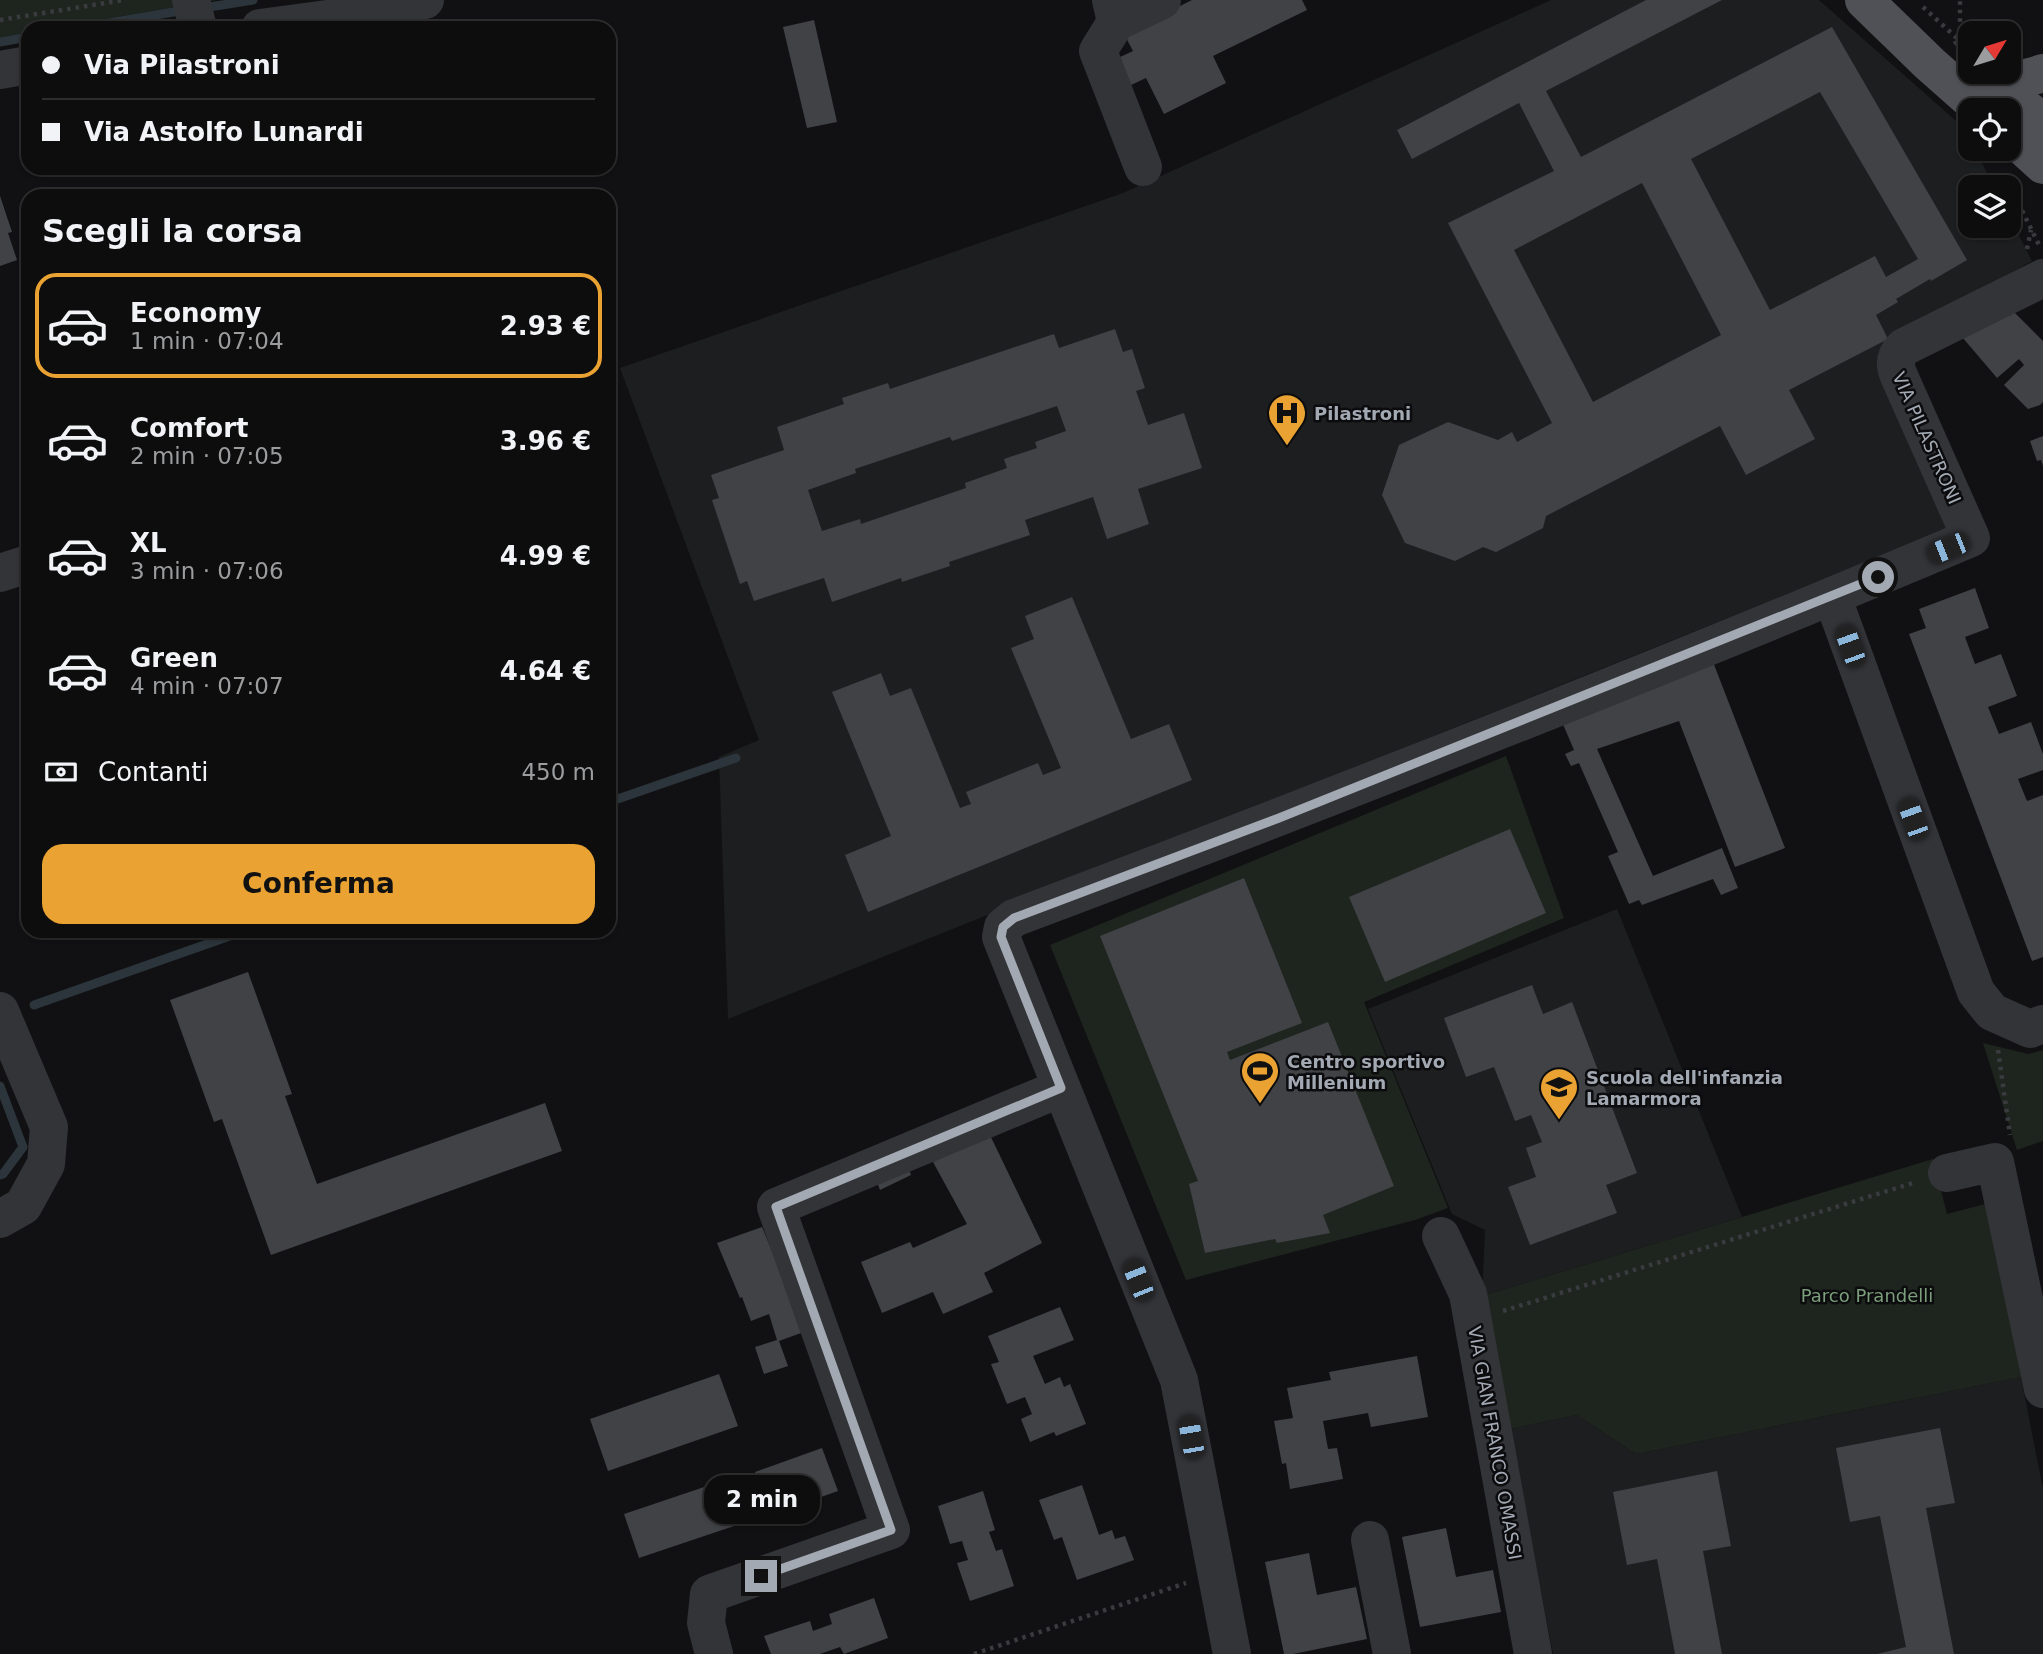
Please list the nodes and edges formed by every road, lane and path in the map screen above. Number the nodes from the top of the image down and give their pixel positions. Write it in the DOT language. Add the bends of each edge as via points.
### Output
graph roads {
  1 [pos="124,0"];
  2 [pos="191,0"];
  3 [pos="425,0"];
  4 [pos="1162,0"];
  5 [pos="1864,0"];
  6 [pos="1873,0"];
  7 [pos="1914,0"];
  8 [pos="1960,0"];
  9 [pos="1113,11"];
  10 [pos="0,20"];
  11 [pos="196,21"];
  12 [pos="312,21"];
  13 [pos="1964,21"];
  14 [pos="1958,51"];
  15 [pos="1958,58"];
  16 [pos="21,66"];
  17 [pos="1958,67"];
  18 [pos="0,70"];
  19 [pos="2043,73"];
  20 [pos="2021,79"];
  21 [pos="1994,84"];
  22 [pos="2043,121"];
  23 [pos="2021,145"];
  24 [pos="2043,165"];
  25 [pos="1143,167"];
  26 [pos="2021,209"];
  27 [pos="2043,252"];
  28 [pos="2043,278"];
  29 [pos="21,566"];
  30 [pos="0,573"];
  31 [pos="1832,596"];
  32 [pos="0,1011"];
  33 [pos="1992,1012"];
  34 [pos="2043,1024"];
  35 [pos="1061,1088"];
  36 [pos="1995,1162"];
  37 [pos="1947,1173"];
  38 [pos="0,1220"];
  39 [pos="1441,1236"];
  40 [pos="1472,1320"];
  41 [pos="2043,1390"];
  42 [pos="1370,1540"];
  43 [pos="1216,1573"];
  44 [pos="714,1654"];
  45 [pos="974,1654"];
  46 [pos="1231,1654"];
  47 [pos="1392,1654"];
  48 [pos="1533,1654"];
  1 -- 10 [label="path"];
  2 -- 11 [label="street"];
  3 -- 12 [label="street"];
  4 -- 9 [label="street"];
  5 -- 17 [label="main road" via="1930,64"];
  6 -- 15 [label="main road"];
  7 -- 14 [label="path"];
  8 -- 13 [label="path"];
  9 -- 25 [label="street" via="1098,51"];
  16 -- 18 [label="street"];
  19 -- 20 [label="main road"];
  21 -- 22 [label="main road"];
  23 -- 24 [label="main road"];
  26 -- 27 [label="path"];
  28 -- 31 [label="street, VIA PILASTRONI" via="1904,347 1898,355 1895,368 1971,538"];
  29 -- 30 [label="street"];
  31 -- 33 [label="street" via="1976,992"];
  31 -- 35 [label="street, VIA PILASTRONI" via="1279,818 1014,918 1003,927 1001,937"];
  32 -- 38 [label="street" via="49,1127 46,1164 23,1206"];
  33 -- 34 [label="street" via="2030,1029"];
  33 -- 36 [label="path" via="2011,1158"];
  35 -- 43 [label="street" via="1179,1380"];
  35 -- 44 [label="street" via="776,1207 891,1530 709,1594 706,1623"];
  36 -- 37 [label="street"];
  36 -- 41 [label="street"];
  37 -- 40 [label="path"];
  39 -- 40 [label="street, VIA GIAN FRANCO OMASSI" via="1468,1294"];
  40 -- 48 [label="street, VIA GIAN FRANCO OMASSI"];
  42 -- 47 [label="street"];
  43 -- 45 [label="path"];
  43 -- 46 [label="street"];
}
